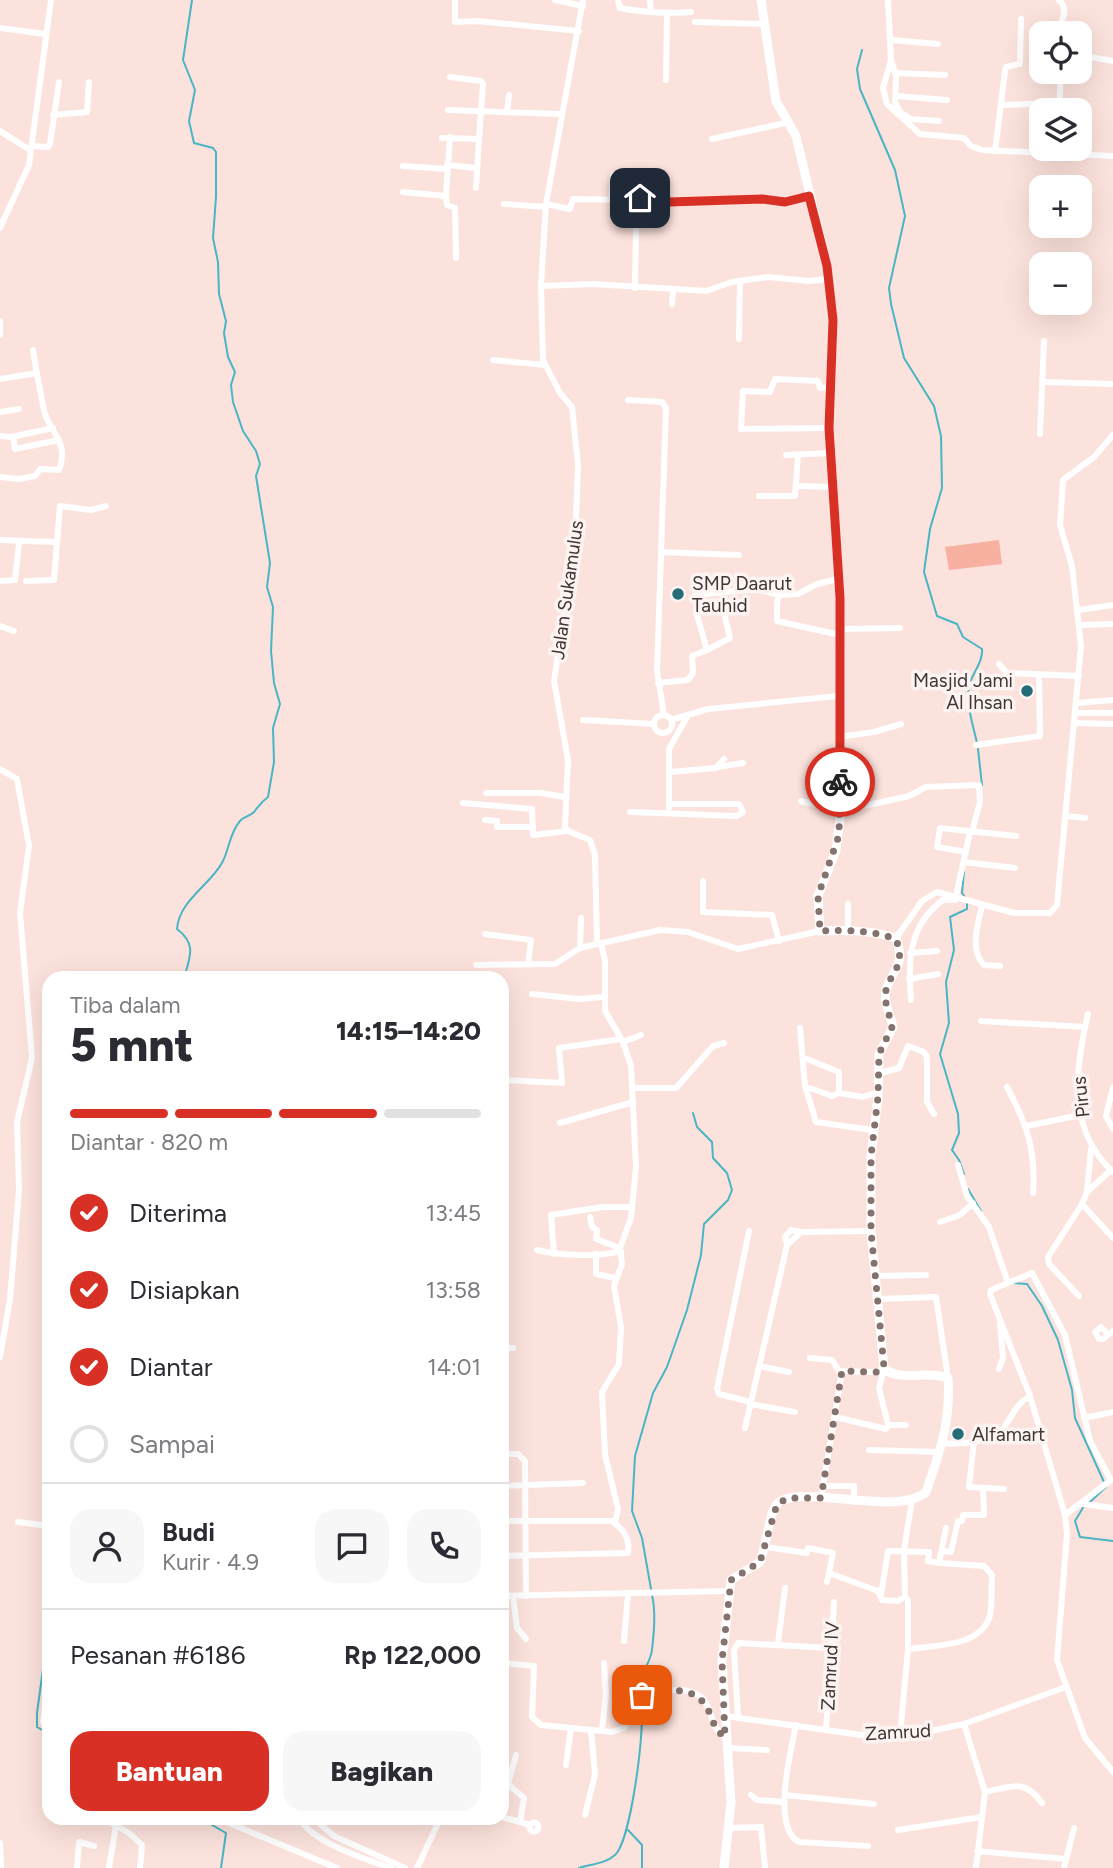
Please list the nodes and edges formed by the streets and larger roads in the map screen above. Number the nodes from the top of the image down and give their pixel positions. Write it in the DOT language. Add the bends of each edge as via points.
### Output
graph roads {
  1 [pos="51,0"];
  2 [pos="455,0"];
  3 [pos="555,0"];
  4 [pos="618,0"];
  5 [pos="650,0"];
  6 [pos="761,0"];
  7 [pos="888,0"];
  8 [pos="1059,0"];
  9 [pos="583,3"];
  10 [pos="651,11"];
  11 [pos="691,12"];
  12 [pos="667,13"];
  13 [pos="1021,19"];
  14 [pos="1062,21"];
  15 [pos="695,22"];
  16 [pos="764,24"];
  17 [pos="0,28"];
  18 [pos="579,31"];
  19 [pos="45,34"];
  20 [pos="891,40"];
  21 [pos="938,44"];
  22 [pos="1092,57"];
  23 [pos="891,60"];
  24 [pos="1113,61"];
  25 [pos="895,73"];
  26 [pos="945,75"];
  27 [pos="450,77"];
  28 [pos="667,80"];
  29 [pos="59,82"];
  30 [pos="89,82"];
  31 [pos="509,95"];
  32 [pos="896,96"];
  33 [pos="947,100"];
  34 [pos="1029,104"];
  35 [pos="1003,105"];
  36 [pos="448,110"];
  37 [pos="482,111"];
  38 [pos="507,112"];
  39 [pos="560,114"];
  40 [pos="53,115"];
  41 [pos="939,121"];
  42 [pos="790,122"];
  43 [pos="0,131"];
  44 [pos="479,139"];
  45 [pos="712,139"];
  46 [pos="31,148"];
  47 [pos="995,151"];
  48 [pos="1029,151"];
  49 [pos="1092,154"];
  50 [pos="1113,156"];
  51 [pos="403,166"];
  52 [pos="447,167"];
  53 [pos="476,168"];
  54 [pos="613,175"];
  55 [pos="476,188"];
  56 [pos="403,192"];
  57 [pos="446,196"];
  58 [pos="809,196"];
  59 [pos="611,199"];
  60 [pos="633,200"];
  61 [pos="504,204"];
  62 [pos="546,206"];
  63 [pos="0,228"];
  64 [pos="456,258"];
  65 [pos="829,279"];
  66 [pos="740,281"];
  67 [pos="541,286"];
  68 [pos="635,288"];
  69 [pos="673,289"];
  70 [pos="672,304"];
  71 [pos="0,321"];
  72 [pos="0,335"];
  73 [pos="739,339"];
  74 [pos="1044,341"];
  75 [pos="33,350"];
  76 [pos="493,360"];
  77 [pos="545,365"];
  78 [pos="37,373"];
  79 [pos="0,379"];
  80 [pos="1043,382"];
  81 [pos="1113,384"];
  82 [pos="832,387"];
  83 [pos="628,400"];
  84 [pos="19,409"];
  85 [pos="0,412"];
  86 [pos="52,428"];
  87 [pos="829,428"];
  88 [pos="1040,435"];
  89 [pos="1113,435"];
  90 [pos="0,436"];
  91 [pos="13,437"];
  92 [pos="59,440"];
  93 [pos="830,453"];
  94 [pos="786,455"];
  95 [pos="798,455"];
  96 [pos="0,477"];
  97 [pos="797,486"];
  98 [pos="833,487"];
  99 [pos="759,496"];
  100 [pos="106,506"];
  101 [pos="0,540"];
  102 [pos="56,542"];
  103 [pos="19,543"];
  104 [pos="661,552"];
  105 [pos="739,555"];
  106 [pos="838,579"];
  107 [pos="784,580"];
  108 [pos="0,581"];
  109 [pos="26,581"];
  110 [pos="780,594"];
  111 [pos="695,595"];
  112 [pos="1113,605"];
  113 [pos="1079,610"];
  114 [pos="724,613"];
  115 [pos="698,615"];
  116 [pos="1113,624"];
  117 [pos="1081,625"];
  118 [pos="0,626"];
  119 [pos="900,628"];
  120 [pos="14,631"];
  121 [pos="840,632"];
  122 [pos="707,650"];
  123 [pos="999,664"];
  124 [pos="1039,675"];
  125 [pos="1079,676"];
  126 [pos="658,683"];
  127 [pos="838,696"];
  128 [pos="1113,700"];
  129 [pos="1077,703"];
  130 [pos="1076,713"];
  131 [pos="1113,713"];
  132 [pos="664,715"];
  133 [pos="687,717"];
  134 [pos="583,720"];
  135 [pos="671,720"];
  136 [pos="901,723"];
  137 [pos="1075,723"];
  138 [pos="1113,723"];
  139 [pos="654,724"];
  140 [pos="839,737"];
  141 [pos="976,745"];
  142 [pos="724,759"];
  143 [pos="743,763"];
  144 [pos="718,767"];
  145 [pos="0,769"];
  146 [pos="670,772"];
  147 [pos="486,793"];
  148 [pos="565,797"];
  149 [pos="801,801"];
  150 [pos="463,803"];
  151 [pos="670,804"];
  152 [pos="841,811"];
  153 [pos="630,812"];
  154 [pos="669,814"];
  155 [pos="1066,816"];
  156 [pos="1085,818"];
  157 [pos="485,820"];
  158 [pos="533,827"];
  159 [pos="568,831"];
  160 [pos="971,832"];
  161 [pos="1016,836"];
  162 [pos="966,852"];
  163 [pos="964,862"];
  164 [pos="1015,868"];
  165 [pos="702,881"];
  166 [pos="960,898"];
  167 [pos="848,904"];
  168 [pos="982,906"];
  169 [pos="581,918"];
  170 [pos="848,930"];
  171 [pos="820,931"];
  172 [pos="485,934"];
  173 [pos="896,939"];
  174 [pos="779,941"];
  175 [pos="599,944"];
  176 [pos="580,948"];
  177 [pos="937,951"];
  178 [pos="910,953"];
  179 [pos="528,964"];
  180 [pos="476,965"];
  181 [pos="1000,966"];
  182 [pos="938,974"];
  183 [pos="909,979"];
  184 [pos="532,993"];
  185 [pos="603,997"];
  186 [pos="911,1000"];
  187 [pos="1088,1014"];
  188 [pos="981,1021"];
  189 [pos="1085,1027"];
  190 [pos="800,1028"];
  191 [pos="641,1035"];
  192 [pos="622,1041"];
  193 [pos="724,1043"];
  194 [pos="807,1059"];
  195 [pos="877,1074"];
  196 [pos="509,1080"];
  197 [pos="1007,1087"];
  198 [pos="1113,1087"];
  199 [pos="633,1088"];
  200 [pos="810,1088"];
  201 [pos="878,1092"];
  202 [pos="839,1093"];
  203 [pos="633,1102"];
  204 [pos="934,1114"];
  205 [pos="1080,1115"];
  206 [pos="560,1123"];
  207 [pos="1027,1126"];
  208 [pos="1113,1129"];
  209 [pos="872,1130"];
  210 [pos="1091,1149"];
  211 [pos="958,1165"];
  212 [pos="1112,1171"];
  213 [pos="1087,1192"];
  214 [pos="1033,1193"];
  215 [pos="973,1203"];
  216 [pos="1082,1204"];
  217 [pos="632,1207"];
  218 [pos="590,1217"];
  219 [pos="940,1222"];
  220 [pos="749,1231"];
  221 [pos="871,1231"];
  222 [pos="1113,1238"];
  223 [pos="537,1250"];
  224 [pos="621,1250"];
  225 [pos="554,1254"];
  226 [pos="596,1254"];
  227 [pos="926,1275"];
  228 [pos="876,1276"];
  229 [pos="615,1278"];
  230 [pos="1008,1283"];
  231 [pos="1079,1296"];
  232 [pos="1,1298"];
  233 [pos="10,1299"];
  234 [pos="878,1299"];
  235 [pos="1001,1322"];
  236 [pos="509,1348"];
  237 [pos="513,1348"];
  238 [pos="0,1357"];
  239 [pos="810,1358"];
  240 [pos="759,1366"];
  241 [pos="884,1368"];
  242 [pos="999,1369"];
  243 [pos="842,1371"];
  244 [pos="789,1372"];
  245 [pos="947,1378"];
  246 [pos="1030,1396"];
  247 [pos="751,1403"];
  248 [pos="795,1412"];
  249 [pos="1113,1412"];
  250 [pos="835,1417"];
  251 [pos="1084,1418"];
  252 [pos="888,1425"];
  253 [pos="906,1425"];
  254 [pos="745,1428"];
  255 [pos="974,1441"];
  256 [pos="941,1448"];
  257 [pos="869,1450"];
  258 [pos="509,1455"];
  259 [pos="1112,1480"];
  260 [pos="583,1483"];
  261 [pos="509,1486"];
  262 [pos="526,1486"];
  263 [pos="824,1486"];
  264 [pos="1004,1489"];
  265 [pos="984,1490"];
  266 [pos="821,1498"];
  267 [pos="912,1500"];
  268 [pos="854,1502"];
  269 [pos="1083,1504"];
  270 [pos="1113,1508"];
  271 [pos="1065,1515"];
  272 [pos="509,1521"];
  273 [pos="526,1521"];
  274 [pos="18,1522"];
  275 [pos="615,1523"];
  276 [pos="42,1525"];
  277 [pos="946,1528"];
  278 [pos="766,1547"];
  279 [pos="942,1551"];
  280 [pos="905,1553"];
  281 [pos="509,1556"];
  282 [pos="526,1556"];
  283 [pos="939,1563"];
  284 [pos="829,1573"];
  285 [pos="827,1582"];
  286 [pos="785,1588"];
  287 [pos="728,1591"];
  288 [pos="628,1594"];
  289 [pos="905,1594"];
  290 [pos="881,1595"];
  291 [pos="509,1596"];
  292 [pos="513,1596"];
  293 [pos="526,1596"];
  294 [pos="834,1602"];
  295 [pos="526,1639"];
  296 [pos="624,1641"];
  297 [pos="778,1643"];
  298 [pos="831,1648"];
  299 [pos="908,1649"];
  300 [pos="604,1662"];
  301 [pos="509,1663"];
  302 [pos="1066,1687"];
  303 [pos="725,1716"];
  304 [pos="738,1718"];
  305 [pos="964,1724"];
  306 [pos="796,1726"];
  307 [pos="570,1728"];
  308 [pos="591,1730"];
  309 [pos="602,1730"];
  310 [pos="826,1730"];
  311 [pos="900,1736"];
  312 [pos="725,1737"];
  313 [pos="726,1748"];
  314 [pos="768,1750"];
  315 [pos="516,1755"];
  316 [pos="566,1765"];
  317 [pos="1113,1772"];
  318 [pos="509,1785"];
  319 [pos="985,1792"];
  320 [pos="751,1795"];
  321 [pos="785,1799"];
  322 [pos="1042,1803"];
  323 [pos="874,1804"];
  324 [pos="585,1815"];
  325 [pos="982,1817"];
  326 [pos="509,1819"];
  327 [pos="520,1822"];
  328 [pos="116,1825"];
  329 [pos="234,1825"];
  330 [pos="306,1825"];
  331 [pos="321,1825"];
  332 [pos="435,1825"];
  333 [pos="530,1825"];
  334 [pos="728,1828"];
  335 [pos="1074,1828"];
  336 [pos="898,1830"];
  337 [pos="0,1843"];
  338 [pos="94,1846"];
  339 [pos="868,1846"];
  340 [pos="977,1851"];
  341 [pos="359,1852"];
  342 [pos="1066,1859"];
  343 [pos="765,1867"];
  344 [pos="1,1868"];
  345 [pos="77,1868"];
  346 [pos="108,1868"];
  347 [pos="140,1868"];
  348 [pos="337,1868"];
  349 [pos="391,1868"];
  350 [pos="405,1868"];
  351 [pos="417,1868"];
  352 [pos="724,1868"];
  353 [pos="976,1868"];
  354 [pos="1064,1868"];
  1 -- 19 [label="street"];
  2 -- 18 [label="street" via="455,22"];
  3 -- 9 [label="street"];
  4 -- 10 [label="street" via="620,8"];
  5 -- 10 [label="street"];
  6 -- 16 [label="street"];
  7 -- 20 [label="street"];
  8 -- 14 [label="street"];
  9 -- 18 [label="street, Jalan Sukamulus"];
  10 -- 12 [label="street"];
  11 -- 12 [label="street"];
  12 -- 28 [label="street"];
  13 -- 35 [label="street" via="1020,64 1006,67"];
  15 -- 16 [label="street"];
  16 -- 42 [label="street" via="776,102"];
  17 -- 19 [label="street"];
  18 -- 39 [label="street, Jalan Sukamulus"];
  19 -- 46 [label="street"];
  20 -- 21 [label="street"];
  20 -- 23 [label="street"];
  22 -- 24 [label="street"];
  23 -- 25 [label="street"];
  23 -- 47 [label="street" via="884,78 885,100 894,113 926,135 964,138 975,148"];
  25 -- 26 [label="street"];
  25 -- 32 [label="street"];
  27 -- 37 [label="street" via="481,80"];
  29 -- 40 [label="street"];
  30 -- 40 [label="street" via="88,112"];
  31 -- 38 [label="street"];
  32 -- 33 [label="street"];
  32 -- 41 [label="street" via="905,117"];
  34 -- 35 [label="street"];
  35 -- 47 [label="street"];
  36 -- 37 [label="street"];
  37 -- 38 [label="street"];
  37 -- 44 [label="street"];
  38 -- 39 [label="street"];
  39 -- 62 [label="street, Jalan Sukamulus"];
  40 -- 46 [label="street" via="49,147"];
  42 -- 45 [label="street"];
  42 -- 58 [label="street"];
  43 -- 46 [label="street"];
  44 -- 52 [label="street" via="446,137"];
  44 -- 53 [label="street"];
  46 -- 63 [label="street" via="29,165"];
  47 -- 48 [label="street"];
  49 -- 50 [label="street"];
  51 -- 52 [label="street"];
  52 -- 53 [label="street"];
  52 -- 57 [label="street"];
  53 -- 55 [label="street"];
  54 -- 59 [label="street"];
  56 -- 57 [label="street"];
  57 -- 64 [label="street" via="447,205 455,208"];
  58 -- 60 [label="street" via="785,202"];
  58 -- 65 [label="street"];
  59 -- 60 [label="street"];
  59 -- 62 [label="street" via="573,200 570,209"];
  60 -- 68 [label="street"];
  61 -- 62 [label="street"];
  62 -- 67 [label="street, Jalan Sukamulus"];
  65 -- 66 [label="street"];
  65 -- 82 [label="street"];
  66 -- 69 [label="street" via="713,290"];
  66 -- 73 [label="street"];
  67 -- 68 [label="street"];
  67 -- 77 [label="street, Jalan Sukamulus"];
  68 -- 69 [label="street"];
  69 -- 70 [label="street"];
  71 -- 72 [label="street"];
  74 -- 80 [label="street"];
  75 -- 78 [label="street"];
  76 -- 77 [label="street"];
  77 -- 148 [label="street, Jalan Sukamulus" via="572,407 578,465 575,543 554,681 568,760"];
  78 -- 79 [label="street"];
  78 -- 86 [label="street" via="44,412"];
  80 -- 81 [label="street"];
  80 -- 88 [label="street"];
  82 -- 87 [label="street"];
  82 -- 87 [label="street" via="820,388 818,381 775,379 770,392 743,391 741,429"];
  83 -- 104 [label="street" via="662,402 666,408"];
  84 -- 85 [label="street"];
  86 -- 91 [label="street"];
  86 -- 92 [label="street"];
  87 -- 93 [label="street"];
  89 -- 113 [label="street" via="1089,462 1063,480 1060,525 1068,544"];
  90 -- 91 [label="street"];
  91 -- 92 [label="street" via="15,449"];
  92 -- 96 [label="street" via="59,470 40,470 35,476 19,479"];
  93 -- 95 [label="street"];
  93 -- 98 [label="street"];
  94 -- 95 [label="street"];
  95 -- 97 [label="street"];
  97 -- 98 [label="street"];
  97 -- 99 [label="street" via="792,496"];
  98 -- 106 [label="street"];
  100 -- 102 [label="street" via="91,510 60,506"];
  101 -- 103 [label="street"];
  102 -- 103 [label="street"];
  102 -- 109 [label="street" via="52,581"];
  103 -- 108 [label="street" via="15,580"];
  104 -- 105 [label="street"];
  104 -- 126 [label="street"];
  106 -- 110 [label="street" via="798,594"];
  106 -- 121 [label="street"];
  107 -- 110 [label="street"];
  110 -- 111 [label="street" via="755,589"];
  110 -- 121 [label="street" via="777,621"];
  112 -- 113 [label="street"];
  113 -- 117 [label="street"];
  114 -- 122 [label="street" via="730,638"];
  115 -- 122 [label="street"];
  116 -- 117 [label="street"];
  117 -- 125 [label="street"];
  118 -- 120 [label="street"];
  119 -- 121 [label="street"];
  121 -- 127 [label="street"];
  122 -- 126 [label="street" via="692,656 693,673 688,680"];
  123 -- 124 [label="street" via="1007,673"];
  124 -- 125 [label="street"];
  124 -- 141 [label="street" via="1040,736"];
  125 -- 129 [label="street"];
  126 -- 132 [label="street"];
  127 -- 133 [label="street" via="708,709"];
  127 -- 140 [label="street"];
  128 -- 129 [label="street"];
  129 -- 130 [label="street"];
  130 -- 131 [label="street"];
  130 -- 137 [label="street"];
  132 -- 135 [label="street"];
  132 -- 139 [label="street"];
  133 -- 135 [label="street"];
  133 -- 146 [label="street" via="670,744"];
  134 -- 139 [label="street"];
  135 -- 139 [label="street" via="667,733 658,732"];
  136 -- 140 [label="street"];
  137 -- 138 [label="street"];
  137 -- 155 [label="street"];
  140 -- 152 [label="street"];
  142 -- 144 [label="street"];
  143 -- 144 [label="street"];
  144 -- 146 [label="street"];
  145 -- 233 [label="street" via="17,779 29,846 20,913 32,1058 15,1135 19,1183"];
  146 -- 151 [label="street"];
  147 -- 148 [label="street"];
  148 -- 159 [label="street, Jalan Sukamulus"];
  149 -- 152 [label="street"];
  150 -- 158 [label="street" via="532,808"];
  151 -- 154 [label="street"];
  151 -- 154 [label="street" via="739,804 743,812 737,816"];
  152 -- 160 [label="street" via="909,796 926,787 979,786 980,802"];
  152 -- 171 [label="street" via="836,850 818,896"];
  153 -- 154 [label="street"];
  155 -- 156 [label="street"];
  155 -- 168 [label="street" via="1054,910 1014,913"];
  157 -- 158 [label="street" via="497,821 497,827"];
  158 -- 159 [label="street" via="533,835"];
  159 -- 175 [label="street" via="593,845"];
  160 -- 161 [label="street"];
  160 -- 162 [label="street"];
  160 -- 162 [label="street" via="939,830 937,846"];
  162 -- 163 [label="street"];
  163 -- 164 [label="street"];
  163 -- 166 [label="street"];
  165 -- 174 [label="street" via="703,912 772,915"];
  166 -- 168 [label="street"];
  166 -- 173 [label="street" via="943,892 929,895"];
  166 -- 178 [label="street" via="943,900 932,909 917,927"];
  167 -- 170 [label="street"];
  168 -- 181 [label="street" via="977,955 984,965"];
  169 -- 176 [label="street"];
  170 -- 171 [label="street"];
  170 -- 173 [label="street"];
  171 -- 174 [label="street"];
  172 -- 179 [label="street" via="531,940"];
  173 -- 195 [label="street" via="899,970 887,987 886,1000 892,1027 879,1054"];
  174 -- 175 [label="street" via="738,949 688,932 660,930"];
  175 -- 176 [label="street"];
  175 -- 185 [label="street" via="605,961"];
  176 -- 179 [label="street" via="555,964"];
  177 -- 178 [label="street"];
  178 -- 183 [label="street"];
  179 -- 180 [label="street"];
  182 -- 183 [label="street"];
  183 -- 186 [label="street"];
  184 -- 185 [label="street"];
  185 -- 192 [label="street" via="609,1022"];
  187 -- 189 [label="street, Pirus"];
  188 -- 189 [label="street"];
  189 -- 205 [label="street, Pirus" via="1078,1064"];
  190 -- 209 [label="street" via="805,1086 816,1122"];
  191 -- 192 [label="street"];
  192 -- 196 [label="street" via="559,1048 562,1083"];
  192 -- 199 [label="street" via="630,1058"];
  193 -- 199 [label="street" via="713,1046 676,1088"];
  194 -- 202 [label="street" via="839,1072"];
  195 -- 201 [label="street"];
  195 -- 204 [label="street" via="899,1068 908,1046 925,1052 926,1102"];
  197 -- 207 [label="street"];
  198 -- 208 [label="street" via="1106,1116"];
  199 -- 203 [label="street"];
  200 -- 202 [label="street" via="832,1096"];
  201 -- 202 [label="street" via="863,1097"];
  201 -- 209 [label="street"];
  203 -- 206 [label="street"];
  203 -- 217 [label="street" via="636,1167"];
  205 -- 207 [label="street"];
  205 -- 210 [label="street, Pirus"];
  207 -- 214 [label="street" via="1035,1165"];
  209 -- 221 [label="street"];
  210 -- 212 [label="street, Pirus"];
  210 -- 213 [label="street"];
  211 -- 215 [label="street"];
  212 -- 213 [label="street"];
  213 -- 216 [label="street"];
  215 -- 219 [label="street" via="960,1215"];
  215 -- 230 [label="street" via="989,1227"];
  216 -- 222 [label="street"];
  216 -- 231 [label="street" via="1048,1257 1049,1264"];
  217 -- 224 [label="street"];
  217 -- 225 [label="street" via="551,1215"];
  218 -- 224 [label="street" via="596,1239"];
  220 -- 247 [label="street" via="717,1389 719,1394"];
  221 -- 228 [label="street"];
  221 -- 240 [label="street" via="801,1232 788,1245"];
  223 -- 225 [label="street"];
  224 -- 226 [label="street"];
  224 -- 229 [label="street" via="622,1264"];
  225 -- 226 [label="street"];
  226 -- 229 [label="street" via="596,1274"];
  227 -- 228 [label="street"];
  228 -- 234 [label="street"];
  229 -- 275 [label="street" via="620,1364 602,1392 605,1454 618,1509"];
  230 -- 235 [label="street" via="990,1292"];
  230 -- 251 [label="street" via="1032,1273 1065,1335"];
  232 -- 233 [label="street"];
  233 -- 238 [label="street"];
  234 -- 241 [label="street"];
  234 -- 245 [label="street" via="936,1297"];
  235 -- 242 [label="street" via="1003,1358"];
  235 -- 246 [label="street"];
  236 -- 237 [label="street"];
  239 -- 243 [label="street" via="832,1360 835,1369"];
  240 -- 244 [label="street"];
  240 -- 247 [label="street"];
  241 -- 243 [label="street"];
  241 -- 245 [label="street" via="895,1375 934,1373"];
  241 -- 252 [label="street" via="879,1388"];
  243 -- 250 [label="street"];
  245 -- 256 [label="street" via="949,1421"];
  246 -- 255 [label="street" via="1015,1406 1002,1430"];
  246 -- 271 [label="street"];
  247 -- 248 [label="street"];
  247 -- 254 [label="street"];
  249 -- 251 [label="street"];
  250 -- 252 [label="street" via="883,1431"];
  250 -- 263 [label="street"];
  251 -- 259 [label="street" via="1090,1441"];
  252 -- 253 [label="street"];
  255 -- 256 [label="street"];
  255 -- 265 [label="street" via="969,1487"];
  256 -- 257 [label="street"];
  256 -- 267 [label="street" via="926,1492"];
  258 -- 262 [label="street" via="523,1456"];
  259 -- 269 [label="street"];
  260 -- 262 [label="street"];
  261 -- 262 [label="street"];
  262 -- 273 [label="street"];
  263 -- 266 [label="street"];
  263 -- 268 [label="street" via="854,1486"];
  264 -- 265 [label="street"];
  265 -- 279 [label="street" via="984,1515 963,1515 955,1527 951,1552"];
  266 -- 268 [label="street"];
  266 -- 278 [label="street" via="788,1498 777,1504"];
  267 -- 268 [label="street"];
  267 -- 280 [label="street"];
  269 -- 270 [label="street"];
  269 -- 271 [label="street"];
  271 -- 302 [label="street" via="1065,1571 1056,1649"];
  272 -- 273 [label="street"];
  273 -- 275 [label="street"];
  273 -- 282 [label="street"];
  274 -- 276 [label="street"];
  275 -- 282 [label="street" via="627,1536 628,1553"];
  277 -- 279 [label="street"];
  278 -- 284 [label="street" via="833,1553"];
  278 -- 287 [label="street" via="760,1562 735,1575"];
  279 -- 283 [label="street"];
  280 -- 283 [label="street" via="929,1552 929,1562"];
  280 -- 289 [label="street"];
  280 -- 290 [label="street" via="888,1551"];
  281 -- 282 [label="street"];
  282 -- 293 [label="street"];
  283 -- 299 [label="street" via="989,1570 991,1611 987,1624 972,1637"];
  284 -- 285 [label="street"];
  284 -- 290 [label="street"];
  286 -- 297 [label="street"];
  287 -- 288 [label="street"];
  287 -- 303 [label="street" via="722,1661"];
  288 -- 293 [label="street"];
  288 -- 296 [label="street"];
  290 -- 299 [label="street" via="882,1601 908,1600"];
  291 -- 292 [label="street"];
  292 -- 293 [label="street"];
  292 -- 295 [label="street" via="517,1628"];
  294 -- 298 [label="street, Zamrud IV"];
  297 -- 298 [label="street"];
  297 -- 304 [label="street" via="740,1642 734,1648"];
  298 -- 310 [label="street, Zamrud IV"];
  299 -- 311 [label="street"];
  300 -- 309 [label="street"];
  301 -- 307 [label="street" via="534,1666 535,1722"];
  302 -- 305 [label="street, Zamrud"];
  302 -- 317 [label="street" via="1085,1738"];
  303 -- 304 [label="street, Zamrud"];
  303 -- 312 [label="street"];
  304 -- 306 [label="street, Zamrud"];
  305 -- 311 [label="street, Zamrud"];
  305 -- 319 [label="street"];
  306 -- 310 [label="street, Zamrud"];
  306 -- 321 [label="street"];
  307 -- 308 [label="street"];
  307 -- 316 [label="street"];
  308 -- 309 [label="street"];
  308 -- 324 [label="street" via="595,1774"];
  309 -- 312 [label="street" via="624,1728 642,1695 678,1690 705,1701 717,1731"];
  310 -- 311 [label="street, Zamrud"];
  312 -- 313 [label="street"];
  313 -- 314 [label="street"];
  313 -- 334 [label="street" via="731,1802"];
  315 -- 318 [label="street"];
  318 -- 327 [label="street" via="524,1798"];
  319 -- 322 [label="street" via="1025,1787"];
  319 -- 325 [label="street"];
  320 -- 321 [label="street" via="757,1800"];
  321 -- 323 [label="street"];
  321 -- 339 [label="street" via="788,1829 794,1840"];
  325 -- 336 [label="street"];
  325 -- 340 [label="street"];
  326 -- 327 [label="street"];
  327 -- 333 [label="street"];
  328 -- 346 [label="street"];
  328 -- 347 [label="street" via="142,1845"];
  329 -- 348 [label="street"];
  330 -- 341 [label="street" via="313,1833"];
  331 -- 341 [label="street"];
  332 -- 351 [label="street"];
  334 -- 343 [label="street" via="761,1827"];
  334 -- 352 [label="street"];
  335 -- 342 [label="street"];
  337 -- 344 [label="street"];
  338 -- 345 [label="street" via="79,1842"];
  340 -- 342 [label="street"];
  340 -- 353 [label="street"];
  341 -- 349 [label="street"];
  341 -- 350 [label="street"];
  342 -- 354 [label="street"];
}
